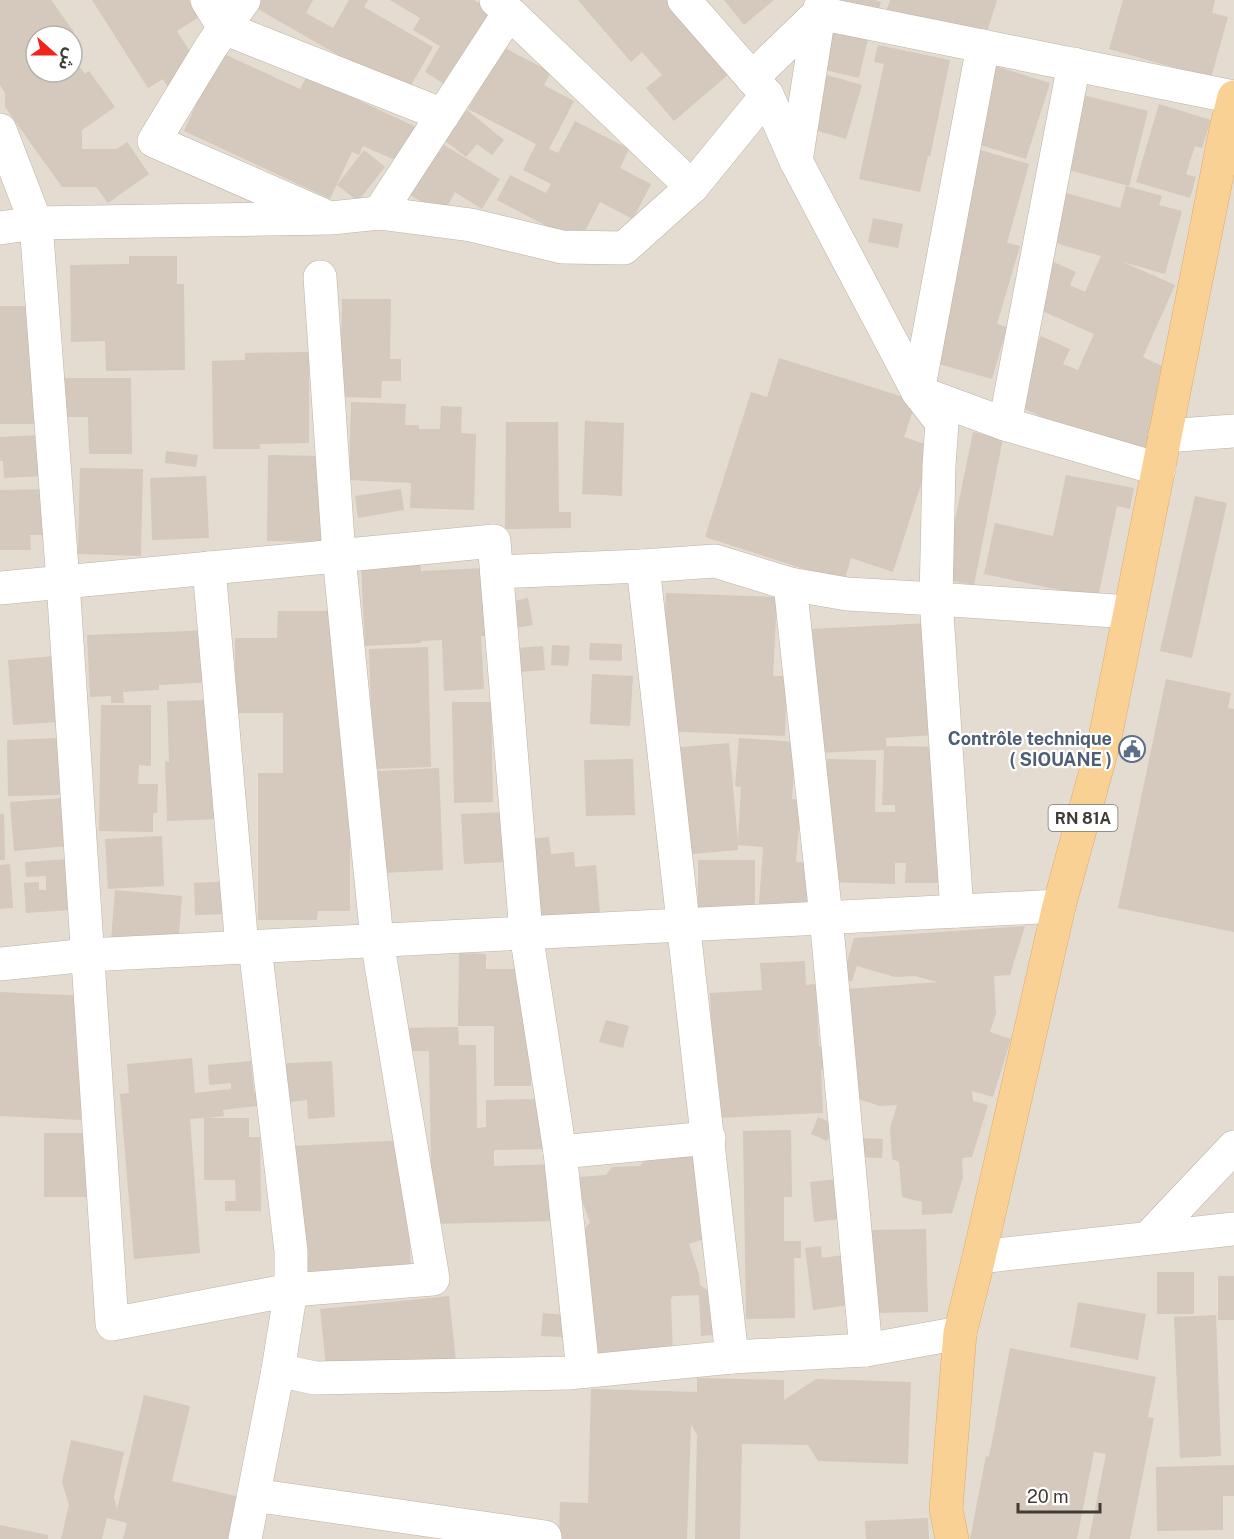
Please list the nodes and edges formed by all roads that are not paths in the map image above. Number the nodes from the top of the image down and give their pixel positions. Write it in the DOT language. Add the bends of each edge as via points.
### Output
graph roads {
  1 [pos="207,0"];
  2 [pos="244,0"];
  3 [pos="684,0"];
  4 [pos="502,6"];
  5 [pos="820,7"];
  6 [pos="224,28"];
  7 [pos="982,46"];
  8 [pos="1074,64"];
  9 [pos="760,87"];
  10 [pos="1233,104"];
  11 [pos="443,115"];
  12 [pos="0,130"];
  13 [pos="796,160"];
  14 [pos="692,187"];
  15 [pos="379,213"];
  16 [pos="331,218"];
  17 [pos="36,223"];
  18 [pos="0,228"];
  19 [pos="320,277"];
  20 [pos="918,392"];
  21 [pos="1005,424"];
  22 [pos="1234,431"];
  23 [pos="1165,436"];
  24 [pos="1159,469"];
  25 [pos="339,556"];
  26 [pos="644,566"];
  27 [pos="209,568"];
  28 [pos="497,572"];
  29 [pos="63,582"];
  30 [pos="790,584"];
  31 [pos="0,588"];
  32 [pos="936,599"];
  33 [pos="1130,612"];
  34 [pos="1059,906"];
  35 [pos="957,911"];
  36 [pos="826,917"];
  37 [pos="685,924"];
  38 [pos="526,933"];
  39 [pos="376,940"];
  40 [pos="249,947"];
  41 [pos="88,955"];
  42 [pos="0,964"];
  43 [pos="709,1138"];
  44 [pos="1234,1146"];
  45 [pos="560,1152"];
  46 [pos="1234,1229"];
  47 [pos="1148,1238"];
  48 [pos="980,1257"];
  49 [pos="291,1290"];
  50 [pos="960,1333"];
  51 [pos="866,1350"];
  52 [pos="732,1357"];
  53 [pos="278,1370"];
  54 [pos="583,1371"];
  55 [pos="254,1495"];
  56 [pos="245,1539"];
  57 [pos="545,1539"];
  58 [pos="952,1539"];
  1 -- 6 [label="street"];
  2 -- 6 [label="street"];
  3 -- 9 [label="street"];
  4 -- 11 [label="street"];
  4 -- 14 [label="street"];
  5 -- 7 [label="street"];
  5 -- 9 [label="street"];
  5 -- 13 [label="street"];
  6 -- 11 [label="street"];
  6 -- 16 [label="street" via="154,141"];
  7 -- 8 [label="street"];
  7 -- 20 [label="street"];
  8 -- 10 [label="street"];
  8 -- 21 [label="street"];
  9 -- 13 [label="street"];
  9 -- 14 [label="street"];
  10 -- 23 [label="main road, RN 81A"];
  11 -- 15 [label="street"];
  12 -- 17 [label="street"];
  13 -- 20 [label="street"];
  14 -- 15 [label="street" via="624,248 562,247 471,225"];
  15 -- 16 [label="street"];
  16 -- 17 [label="street"];
  17 -- 18 [label="street"];
  17 -- 29 [label="street"];
  19 -- 25 [label="street"];
  20 -- 21 [label="street"];
  20 -- 32 [label="street" via="942,423"];
  21 -- 24 [label="street"];
  22 -- 23 [label="street"];
  23 -- 24 [label="main road, RN 81A"];
  24 -- 33 [label="main road, RN 81A"];
  25 -- 27 [label="street"];
  25 -- 28 [label="street" via="494,541"];
  25 -- 39 [label="street"];
  26 -- 28 [label="street"];
  26 -- 30 [label="street" via="715,561"];
  26 -- 37 [label="street"];
  27 -- 29 [label="street"];
  27 -- 40 [label="street"];
  28 -- 38 [label="street"];
  29 -- 31 [label="street"];
  29 -- 41 [label="street"];
  30 -- 32 [label="street" via="847,594"];
  30 -- 36 [label="street"];
  32 -- 33 [label="street"];
  32 -- 35 [label="street"];
  33 -- 34 [label="main road, RN 81A" via="1105,738"];
  34 -- 35 [label="street"];
  34 -- 48 [label="main road, RN 81A"];
  35 -- 36 [label="street"];
  36 -- 37 [label="street"];
  36 -- 51 [label="street"];
  37 -- 38 [label="street"];
  37 -- 43 [label="street"];
  38 -- 39 [label="street"];
  38 -- 45 [label="street"];
  39 -- 40 [label="street"];
  39 -- 49 [label="street" via="433,1279"];
  40 -- 41 [label="street"];
  40 -- 49 [label="street" via="291,1251"];
  41 -- 42 [label="street"];
  41 -- 49 [label="street" via="112,1324"];
  43 -- 45 [label="street"];
  43 -- 52 [label="street"];
  44 -- 47 [label="street"];
  45 -- 54 [label="street"];
  46 -- 47 [label="street"];
  47 -- 48 [label="street"];
  48 -- 50 [label="main road, RN 81A"];
  49 -- 53 [label="street"];
  50 -- 51 [label="street"];
  50 -- 58 [label="main road, RN 81A" via="945,1509"];
  51 -- 52 [label="street"];
  52 -- 54 [label="street"];
  53 -- 54 [label="street" via="315,1378"];
  53 -- 55 [label="street"];
  55 -- 56 [label="street"];
  55 -- 57 [label="street"];
}
